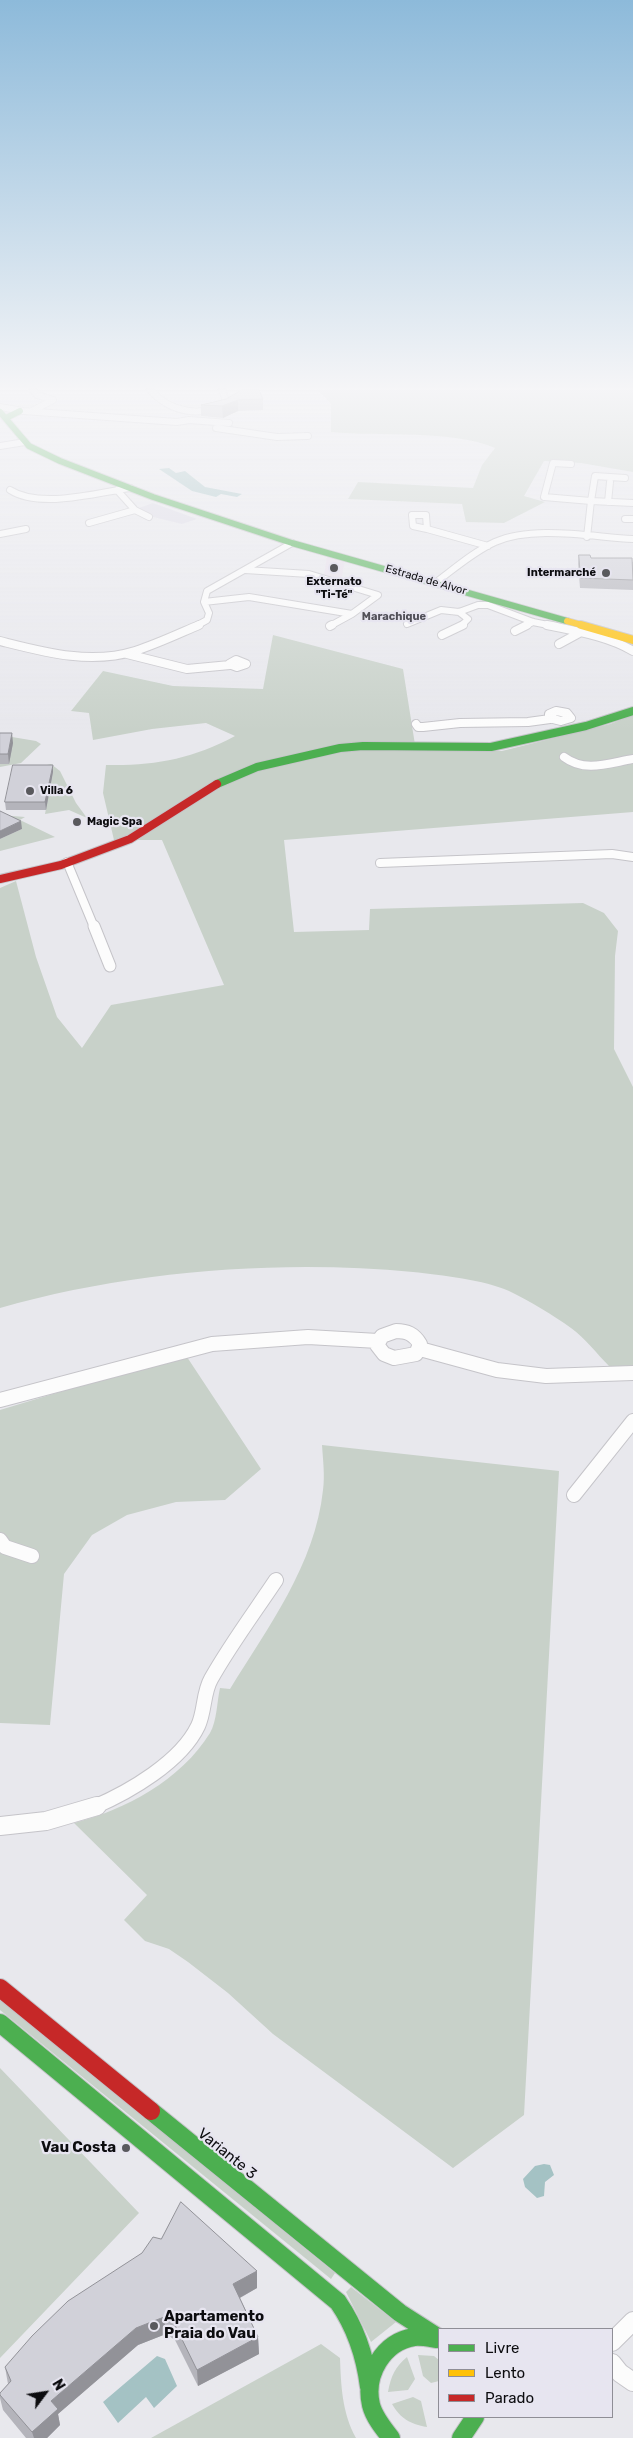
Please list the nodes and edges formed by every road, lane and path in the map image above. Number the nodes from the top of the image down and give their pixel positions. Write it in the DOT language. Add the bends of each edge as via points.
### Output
graph roads {
  1 [pos="129,504"];
  2 [pos="176,504"];
  3 [pos="591,504"];
  4 [pos="135,510"];
  5 [pos="149,518"];
  6 [pos="625,519"];
  7 [pos="633,519"];
  8 [pos="89,523"];
  9 [pos="26,529"];
  10 [pos="427,529"];
  11 [pos="0,534"];
  12 [pos="587,537"];
  13 [pos="633,539"];
  14 [pos="292,543"];
  15 [pos="488,546"];
  16 [pos="269,556"];
  17 [pos="244,570"];
  18 [pos="268,571"];
  19 [pos="435,583"];
  20 [pos="232,598"];
  21 [pos="204,602"];
  22 [pos="459,612"];
  23 [pos="209,613"];
  24 [pos="352,614"];
  25 [pos="533,622"];
  26 [pos="406,624"];
  27 [pos="330,626"];
  28 [pos="515,631"];
  29 [pos="581,632"];
  30 [pos="442,635"];
  31 [pos="633,640"];
  32 [pos="0,641"];
  33 [pos="559,644"];
  34 [pos="633,651"];
  35 [pos="127,654"];
  36 [pos="230,665"];
  37 [pos="633,711"];
  38 [pos="416,724"];
  39 [pos="586,726"];
  40 [pos="564,757"];
  41 [pos="633,759"];
  42 [pos="633,857"];
  43 [pos="67,862"];
  44 [pos="380,863"];
  45 [pos="0,878"];
  46 [pos="110,966"];
  47 [pos="378,1341"];
  48 [pos="420,1349"];
  49 [pos="633,1373"];
  50 [pos="0,1400"];
  51 [pos="633,1421"];
  52 [pos="574,1496"];
  53 [pos="0,1540"];
  54 [pos="32,1556"];
  55 [pos="276,1580"];
  56 [pos="0,1826"];
  57 [pos="0,1988"];
  58 [pos="0,2023"];
  59 [pos="633,2321"];
  60 [pos="438,2338"];
  61 [pos="438,2339"];
  62 [pos="613,2341"];
  63 [pos="613,2364"];
  64 [pos="633,2382"];
  65 [pos="369,2387"];
  66 [pos="474,2419"];
  67 [pos="390,2438"];
  68 [pos="461,2438"];
  69 [pos="471,2438"];
  1 -- 4 [label="street"];
  2 -- 14 [label="street, Estrada de Alvor"];
  3 -- 12 [label="street"];
  4 -- 5 [label="street"];
  4 -- 8 [label="street"];
  6 -- 7 [label="street"];
  9 -- 11 [label="street"];
  10 -- 15 [label="street"];
  12 -- 13 [label="street"];
  12 -- 15 [label="street" via="524,535 508,537"];
  14 -- 16 [label="street"];
  14 -- 19 [label="street, Estrada de Alvor"];
  15 -- 19 [label="street"];
  16 -- 17 [label="street"];
  16 -- 18 [label="street"];
  17 -- 18 [label="street"];
  17 -- 21 [label="street" via="212,587 204,596"];
  18 -- 24 [label="street" via="309,574 378,595"];
  19 -- 31 [label="street, Estrada de Alvor"];
  20 -- 21 [label="street"];
  20 -- 23 [label="street"];
  20 -- 24 [label="street" via="249,597"];
  21 -- 23 [label="street"];
  22 -- 25 [label="street" via="488,605"];
  22 -- 26 [label="street" via="440,610"];
  22 -- 30 [label="street" via="468,619 465,624"];
  23 -- 35 [label="street" via="201,624"];
  24 -- 27 [label="street"];
  25 -- 28 [label="street"];
  25 -- 29 [label="street"];
  29 -- 33 [label="street"];
  29 -- 34 [label="street"];
  32 -- 35 [label="street" via="86,657"];
  35 -- 36 [label="street" via="187,669"];
  37 -- 39 [label="street"];
  38 -- 39 [label="street" via="418,727 435,728 550,719"];
  39 -- 43 [label="street" via="491,747 363,746 340,748 257,767 218,783 130,839"];
  40 -- 41 [label="street" via="576,765 586,766"];
  42 -- 44 [label="street" via="612,854"];
  43 -- 45 [label="street"];
  43 -- 46 [label="street"];
  47 -- 48 [label="street" via="380,1352 393,1358 409,1358"];
  47 -- 48 [label="street" via="389,1332 404,1331 418,1338"];
  47 -- 50 [label="street" via="308,1337 212,1344"];
  48 -- 49 [label="street" via="496,1370 546,1376"];
  51 -- 52 [label="street"];
  53 -- 54 [label="street" via="5,1547"];
  55 -- 56 [label="street" via="210,1680 202,1716 187,1745 133,1788 89,1810 30,1824"];
  57 -- 60 [label="street, Variante 3" via="334,2261"];
  58 -- 65 [label="street" via="338,2302 354,2321 364,2349"];
  59 -- 62 [label="street"];
  61 -- 65 [label="street" via="409,2337 389,2347 375,2365"];
  63 -- 64 [label="street"];
  65 -- 67 [label="street" via="372,2412"];
  66 -- 68 [label="street"];
  66 -- 69 [label="street"];
}
